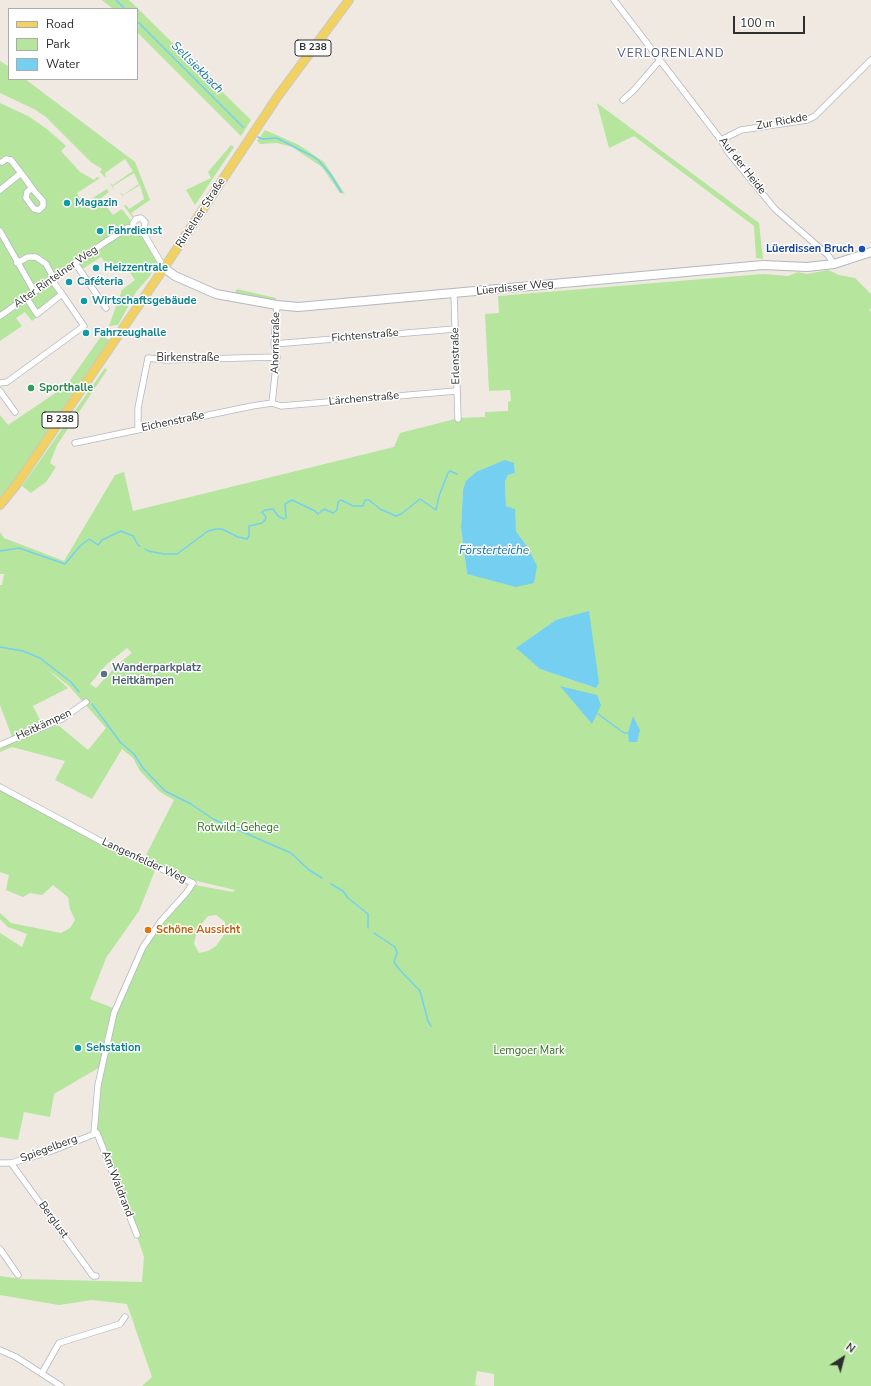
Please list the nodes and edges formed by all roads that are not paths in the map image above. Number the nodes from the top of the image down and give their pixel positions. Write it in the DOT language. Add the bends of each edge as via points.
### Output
graph roads {
  1 [pos="348,0"];
  2 [pos="614,0"];
  3 [pos="660,60"];
  4 [pos="871,60"];
  5 [pos="623,100"];
  6 [pos="721,140"];
  7 [pos="2,162"];
  8 [pos="20,173"];
  9 [pos="0,180"];
  10 [pos="2,188"];
  11 [pos="32,188"];
  12 [pos="133,228"];
  13 [pos="0,231"];
  14 [pos="144,234"];
  15 [pos="1,237"];
  16 [pos="871,252"];
  17 [pos="17,262"];
  18 [pos="75,263"];
  19 [pos="834,264"];
  20 [pos="164,268"];
  21 [pos="52,278"];
  22 [pos="34,291"];
  23 [pos="62,294"];
  24 [pos="454,294"];
  25 [pos="26,297"];
  26 [pos="277,305"];
  27 [pos="106,308"];
  28 [pos="0,316"];
  29 [pos="455,329"];
  30 [pos="274,344"];
  31 [pos="277,358"];
  32 [pos="0,383"];
  33 [pos="0,391"];
  34 [pos="456,391"];
  35 [pos="272,403"];
  36 [pos="15,412"];
  37 [pos="458,418"];
  38 [pos="138,430"];
  39 [pos="75,443"];
  40 [pos="0,505"];
  41 [pos="86,702"];
  42 [pos="0,746"];
  43 [pos="0,787"];
  44 [pos="96,1133"];
  45 [pos="0,1163"];
  46 [pos="11,1163"];
  47 [pos="137,1235"];
  48 [pos="0,1249"];
  49 [pos="18,1275"];
  50 [pos="96,1276"];
  51 [pos="125,1317"];
  52 [pos="0,1350"];
  53 [pos="42,1373"];
  54 [pos="61,1386"];
  1 -- 20 [label="main road, Rintelner Straße / B 238" via="278,96"];
  2 -- 3 [label="street, Auf der Heide"];
  3 -- 5 [label="street"];
  3 -- 6 [label="street, Auf der Heide"];
  4 -- 6 [label="street, Zur Rickde" via="815,116 807,120 741,130"];
  6 -- 19 [label="street, Auf der Heide" via="772,206 828,255"];
  7 -- 8 [label="street" via="6,159 11,160"];
  8 -- 10 [label="street"];
  8 -- 11 [label="street"];
  9 -- 10 [label="street"];
  12 -- 14 [label="street"];
  12 -- 14 [label="street" via="136,219 141,218 145,222"];
  12 -- 18 [label="street, Alter Rintelner Weg" via="127,228"];
  13 -- 15 [label="street"];
  14 -- 20 [label="street"];
  15 -- 17 [label="street"];
  16 -- 19 [label="main road, Lüerdisser Weg"];
  17 -- 21 [label="street" via="28,257 36,257 46,264"];
  17 -- 22 [label="street"];
  18 -- 21 [label="street, Alter Rintelner Weg"];
  18 -- 27 [label="street"];
  19 -- 24 [label="main road, Lüerdisser Weg" via="807,267 755,266"];
  20 -- 26 [label="main road, Lüerdisser Weg" via="174,276 216,294"];
  20 -- 40 [label="main road, Rintelner Straße / B 238" via="17,484"];
  21 -- 22 [label="street, Alter Rintelner Weg"];
  21 -- 23 [label="street"];
  22 -- 25 [label="street, Alter Rintelner Weg"];
  23 -- 25 [label="street" via="37,314"];
  23 -- 32 [label="street" via="84,326 7,382"];
  24 -- 26 [label="main road, Lüerdisser Weg" via="320,306"];
  24 -- 29 [label="street, Erlenstraße"];
  25 -- 28 [label="street, Alter Rintelner Weg"];
  26 -- 30 [label="street, Ahornstraße"];
  29 -- 30 [label="street, Fichtenstraße"];
  29 -- 34 [label="street, Erlenstraße"];
  30 -- 31 [label="street, Ahornstraße"];
  31 -- 35 [label="street, Ahornstraße"];
  31 -- 38 [label="street, Birkenstraße" via="148,358 138,408"];
  33 -- 36 [label="street"];
  34 -- 35 [label="street, Lärchenstraße" via="282,406"];
  34 -- 37 [label="street, Erlenstraße"];
  35 -- 38 [label="street, Eichenstraße"];
  38 -- 39 [label="street, Eichenstraße"];
  41 -- 42 [label="street, Heitkämpen" via="62,719"];
  43 -- 44 [label="street, Langenfelder Weg" via="104,843 193,883 143,947 114,1013 98,1085"];
  44 -- 46 [label="street, Spiegelberg" via="49,1152"];
  44 -- 47 [label="street, Am Waldrand"];
  45 -- 46 [label="street, Spiegelberg"];
  46 -- 50 [label="street, Berglust" via="93,1276"];
  48 -- 49 [label="street"];
  51 -- 53 [label="street" via="120,1324 59,1343"];
  52 -- 53 [label="street"];
  53 -- 54 [label="street"];
}
